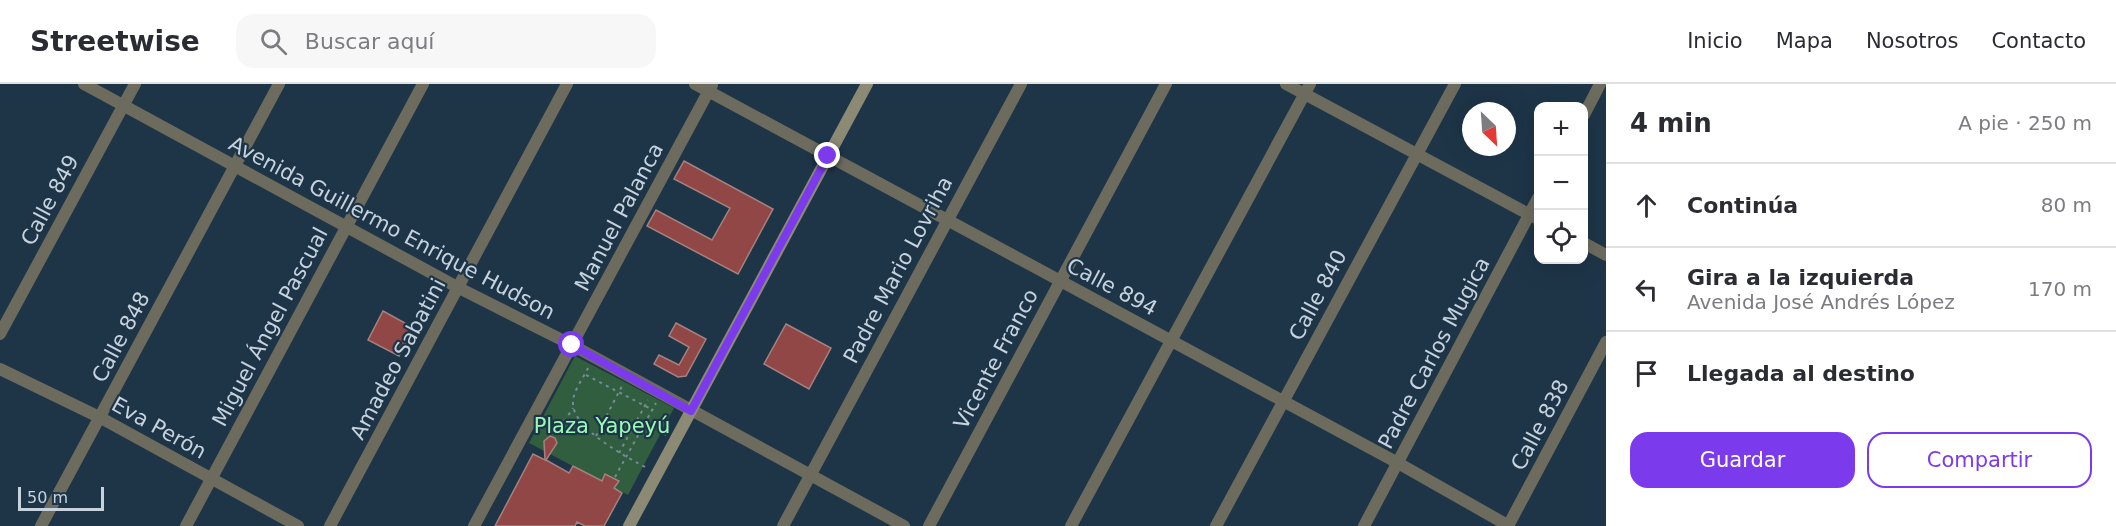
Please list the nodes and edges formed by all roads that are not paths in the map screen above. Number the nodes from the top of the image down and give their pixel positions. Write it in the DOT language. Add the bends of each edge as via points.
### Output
graph roads {
  1 [pos="84,84"];
  2 [pos="135,84"];
  3 [pos="279,84"];
  4 [pos="423,84"];
  5 [pos="567,84"];
  6 [pos="695,84"];
  7 [pos="867,84"];
  8 [pos="1021,84"];
  9 [pos="1166,84"];
  10 [pos="1286,84"];
  11 [pos="1455,84"];
  12 [pos="1600,84"];
  13 [pos="710,88"];
  14 [pos="1308,89"];
  15 [pos="123,105"];
  16 [pos="1588,107"];
  17 [pos="1417,154"];
  18 [pos="828,156"];
  19 [pos="235,166"];
  20 [pos="1534,217"];
  21 [pos="947,220"];
  22 [pos="346,226"];
  23 [pos="1588,245"];
  24 [pos="1606,255"];
  25 [pos="1059,281"];
  26 [pos="459,288"];
  27 [pos="0,334"];
  28 [pos="1172,342"];
  29 [pos="1606,342"];
  30 [pos="572,345"];
  31 [pos="0,369"];
  32 [pos="1282,402"];
  33 [pos="691,411"];
  34 [pos="101,418"];
  35 [pos="1398,463"];
  36 [pos="810,476"];
  37 [pos="211,479"];
  38 [pos="41,526"];
  39 [pos="186,526"];
  40 [pos="298,526"];
  41 [pos="330,526"];
  42 [pos="474,526"];
  43 [pos="628,526"];
  44 [pos="783,526"];
  45 [pos="904,526"];
  46 [pos="929,526"];
  47 [pos="1071,526"];
  48 [pos="1216,526"];
  49 [pos="1364,526"];
  50 [pos="1509,526"];
  1 -- 15 [label="street, Avenida Guillermo Enrique Hudson"];
  2 -- 15 [label="street, Calle 849"];
  3 -- 19 [label="street, Calle 848"];
  4 -- 22 [label="street, Miguel Ángel Pascual"];
  5 -- 26 [label="street, Amadeo Sabatini"];
  6 -- 13 [label="street, Calle 894"];
  7 -- 18 [label="main road"];
  8 -- 21 [label="street, Padre Mario Lovriha"];
  9 -- 25 [label="street, Vicente Franco"];
  10 -- 14 [label="street"];
  11 -- 17 [label="street, Calle 840"];
  12 -- 16 [label="street"];
  13 -- 18 [label="street, Calle 894"];
  13 -- 30 [label="street, Manuel Palanca"];
  14 -- 17 [label="street"];
  14 -- 28 [label="street"];
  15 -- 19 [label="street, Avenida Guillermo Enrique Hudson"];
  15 -- 27 [label="street, Calle 849"];
  17 -- 20 [label="street"];
  17 -- 32 [label="street, Calle 840"];
  18 -- 21 [label="street, Calle 894"];
  18 -- 33 [label="main road"];
  19 -- 22 [label="street, Avenida Guillermo Enrique Hudson"];
  19 -- 34 [label="street, Calle 848"];
  20 -- 35 [label="street, Padre Carlos Mugica"];
  21 -- 25 [label="street, Calle 894"];
  21 -- 36 [label="street, Padre Mario Lovriha"];
  22 -- 26 [label="street, Avenida Guillermo Enrique Hudson"];
  22 -- 37 [label="street, Miguel Ángel Pascual"];
  23 -- 24 [label="street"];
  25 -- 28 [label="street, Calle 894"];
  25 -- 46 [label="street, Vicente Franco"];
  26 -- 30 [label="street, Avenida Guillermo Enrique Hudson"];
  26 -- 41 [label="street, Amadeo Sabatini"];
  28 -- 32 [label="street, Calle 894"];
  28 -- 47 [label="street"];
  29 -- 50 [label="street, Calle 838"];
  30 -- 33 [label="street, Avenida Guillermo Enrique Hudson"];
  30 -- 42 [label="street, Manuel Palanca"];
  31 -- 34 [label="street, Eva Perón"];
  32 -- 35 [label="street, Calle 894"];
  32 -- 48 [label="street, Calle 840"];
  33 -- 36 [label="street, Avenida Guillermo Enrique Hudson"];
  33 -- 43 [label="main road"];
  34 -- 37 [label="street, Eva Perón"];
  34 -- 38 [label="street, Calle 848"];
  35 -- 49 [label="street, Padre Carlos Mugica"];
  35 -- 50 [label="street, Calle 894"];
  36 -- 44 [label="street, Padre Mario Lovriha"];
  36 -- 45 [label="street, Avenida Guillermo Enrique Hudson"];
  37 -- 39 [label="street, Miguel Ángel Pascual"];
  37 -- 40 [label="street, Eva Perón"];
}
